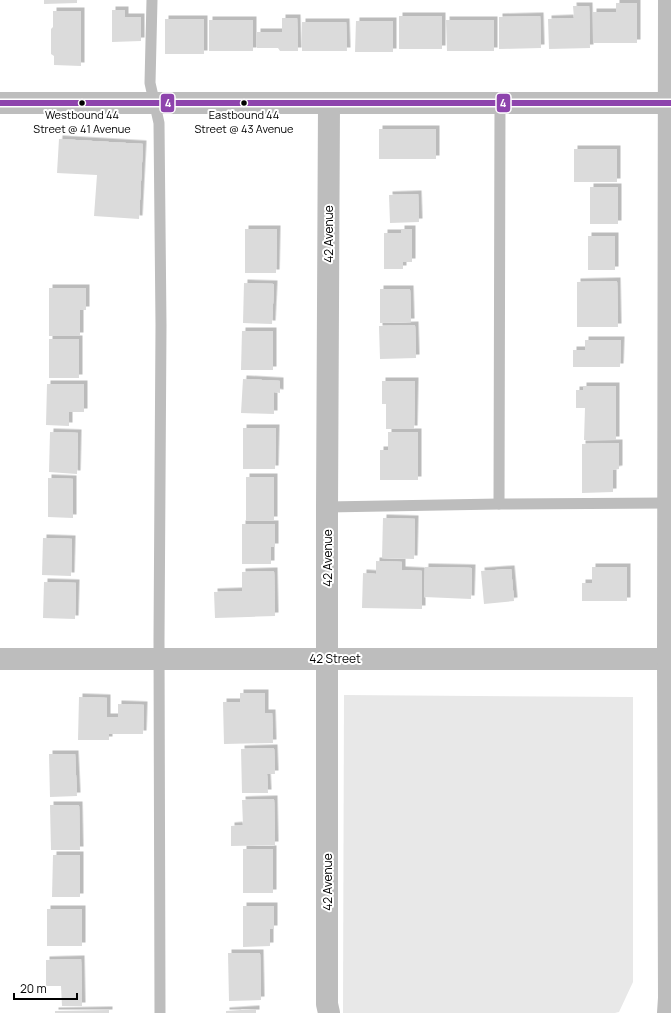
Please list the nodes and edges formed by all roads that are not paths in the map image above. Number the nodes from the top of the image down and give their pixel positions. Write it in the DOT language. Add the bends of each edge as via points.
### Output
graph roads {
  1 [pos="152,0"];
  2 [pos="669,0"];
  3 [pos="0,103"];
  4 [pos="154,103"];
  5 [pos="329,103"];
  6 [pos="500,103"];
  7 [pos="670,103"];
  8 [pos="670,363"];
  9 [pos="499,504"];
  10 [pos="668,504"];
  11 [pos="327,507"];
  12 [pos="0,659"];
  13 [pos="159,659"];
  14 [pos="328,659"];
  15 [pos="669,659"];
  16 [pos="160,1013"];
  17 [pos="329,1013"];
  18 [pos="668,1013"];
  1 -- 4 [label="lane" via="150,84"];
  2 -- 7 [label="street"];
  3 -- 4 [label="street"];
  4 -- 5 [label="street"];
  4 -- 13 [label="lane" via="159,123 161,317"];
  5 -- 6 [label="street"];
  5 -- 11 [label="street, 42 Avenue"];
  6 -- 7 [label="street"];
  6 -- 9 [label="lane"];
  7 -- 8 [label="street"];
  8 -- 10 [label="street"];
  9 -- 10 [label="lane"];
  9 -- 11 [label="lane"];
  10 -- 15 [label="street"];
  11 -- 14 [label="street, 42 Avenue"];
  12 -- 13 [label="street, 42 Street"];
  13 -- 14 [label="street, 42 Street"];
  13 -- 16 [label="lane"];
  14 -- 15 [label="street, 42 Street"];
  14 -- 17 [label="street, 42 Avenue"];
  15 -- 18 [label="street"];
}
